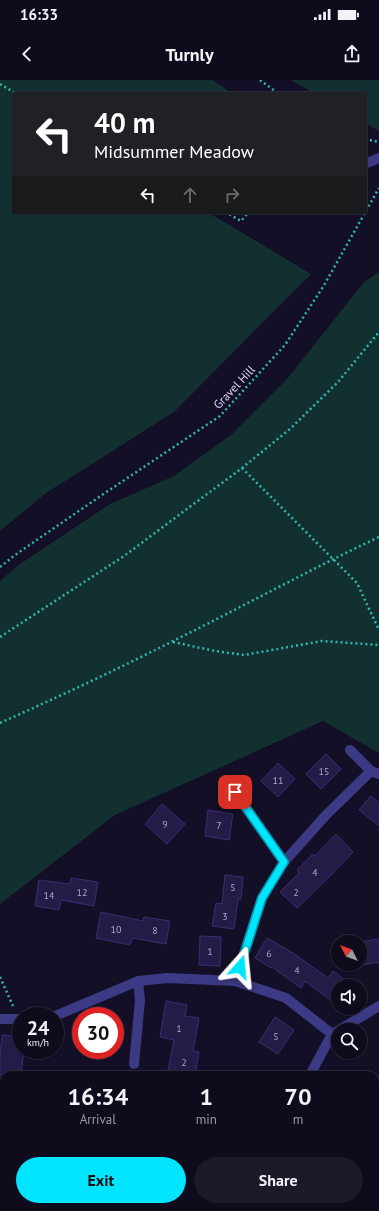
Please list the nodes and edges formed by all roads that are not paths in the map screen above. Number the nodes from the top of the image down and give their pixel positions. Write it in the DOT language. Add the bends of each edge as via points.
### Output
graph roads {
  1 [pos="379,158"];
  2 [pos="367,163"];
  3 [pos="350,750"];
  4 [pos="375,772"];
  5 [pos="235,792"];
  6 [pos="284,862"];
  7 [pos="138,981"];
  8 [pos="235,981"];
  9 [pos="379,1006"];
  10 [pos="64,1012"];
  11 [pos="0,1019"];
  12 [pos="12,1019"];
  13 [pos="351,1023"];
  14 [pos="331,1029"];
  15 [pos="331,1040"];
  16 [pos="134,1064"];
  17 [pos="312,1071"];
  1 -- 2 [label="street"];
  3 -- 4 [label="street"];
  4 -- 6 [label="street" via="327,814"];
  5 -- 6 [label="street"];
  6 -- 8 [label="street" via="262,898"];
  7 -- 8 [label="street" via="168,978"];
  7 -- 10 [label="street"];
  7 -- 16 [label="street" via="140,1000"];
  8 -- 14 [label="street" via="286,998"];
  9 -- 13 [label="street"];
  11 -- 12 [label="street"];
  15 -- 17 [label="street"];
}
